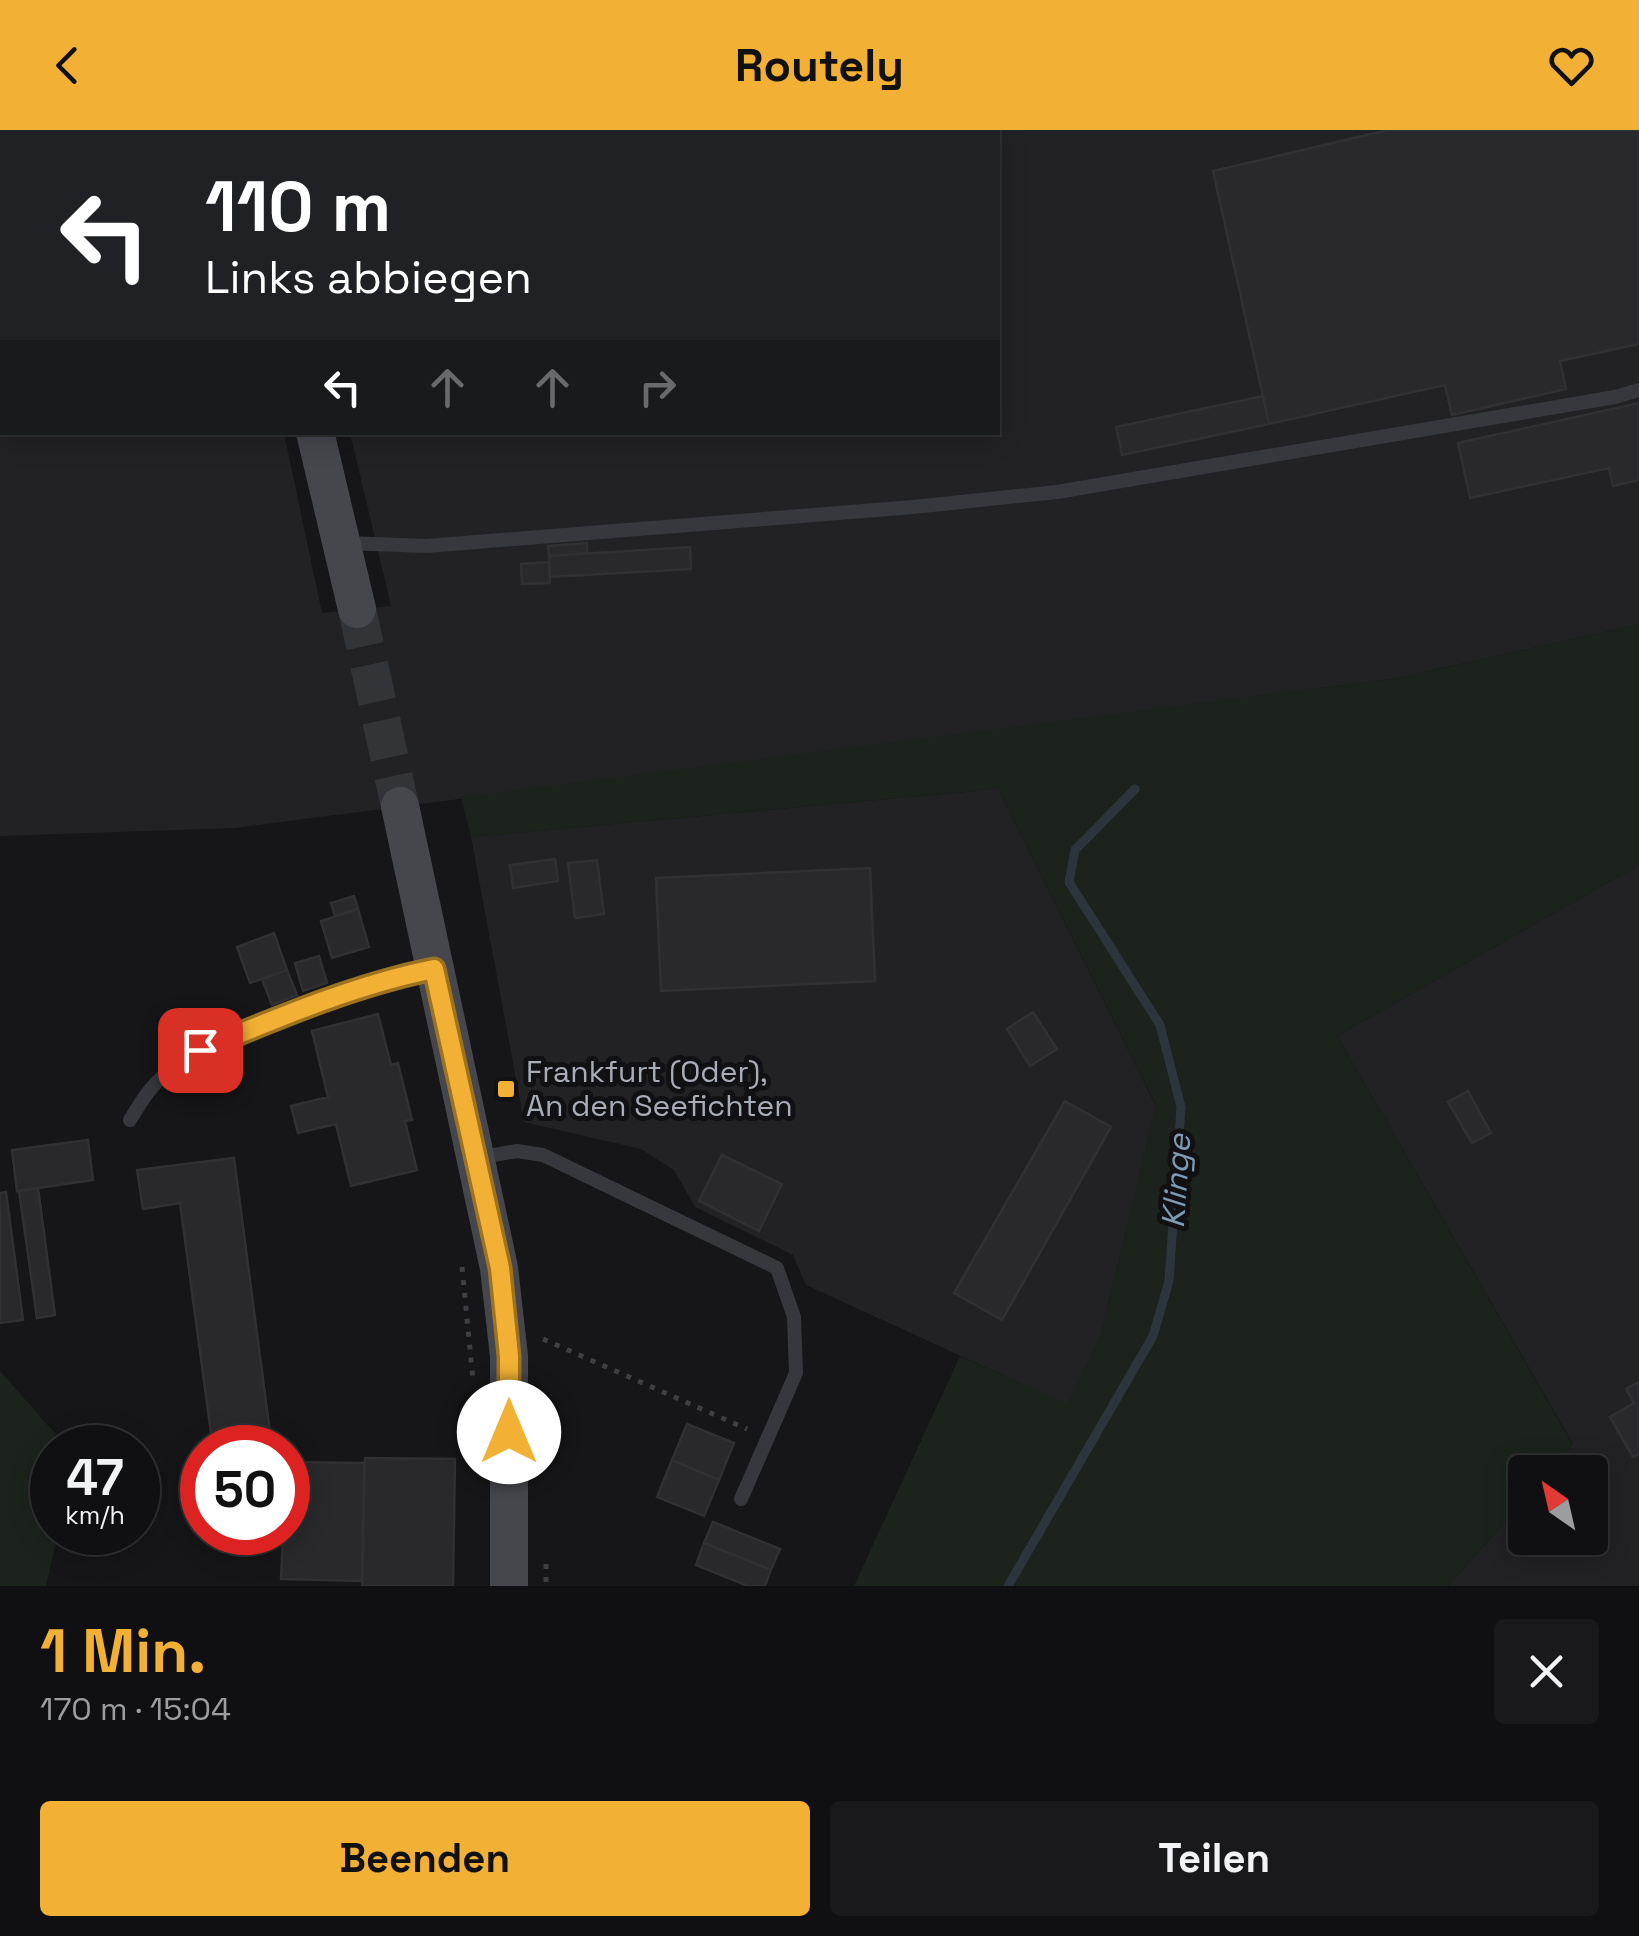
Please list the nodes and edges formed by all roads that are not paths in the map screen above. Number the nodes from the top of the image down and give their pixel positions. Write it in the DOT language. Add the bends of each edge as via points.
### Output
graph roads {
  1 [pos="1639,390"];
  2 [pos="317,435"];
  3 [pos="340,542"];
  4 [pos="356,610"];
  5 [pos="400,806"];
  6 [pos="434,969"];
  7 [pos="130,1120"];
  8 [pos="476,1158"];
  9 [pos="741,1499"];
  10 [pos="509,1586"];
  1 -- 3 [label="lane" via="1056,492 444,544"];
  2 -- 3 [label="main road"];
  3 -- 4 [label="main road"];
  5 -- 6 [label="main road"];
  6 -- 7 [label="lane" via="282,1016 200,1050 167,1072"];
  6 -- 8 [label="main road"];
  8 -- 9 [label="lane" via="517,1151 544,1155 777,1268 794,1317 796,1373"];
  8 -- 10 [label="main road" via="500,1268 509,1356"];
}
